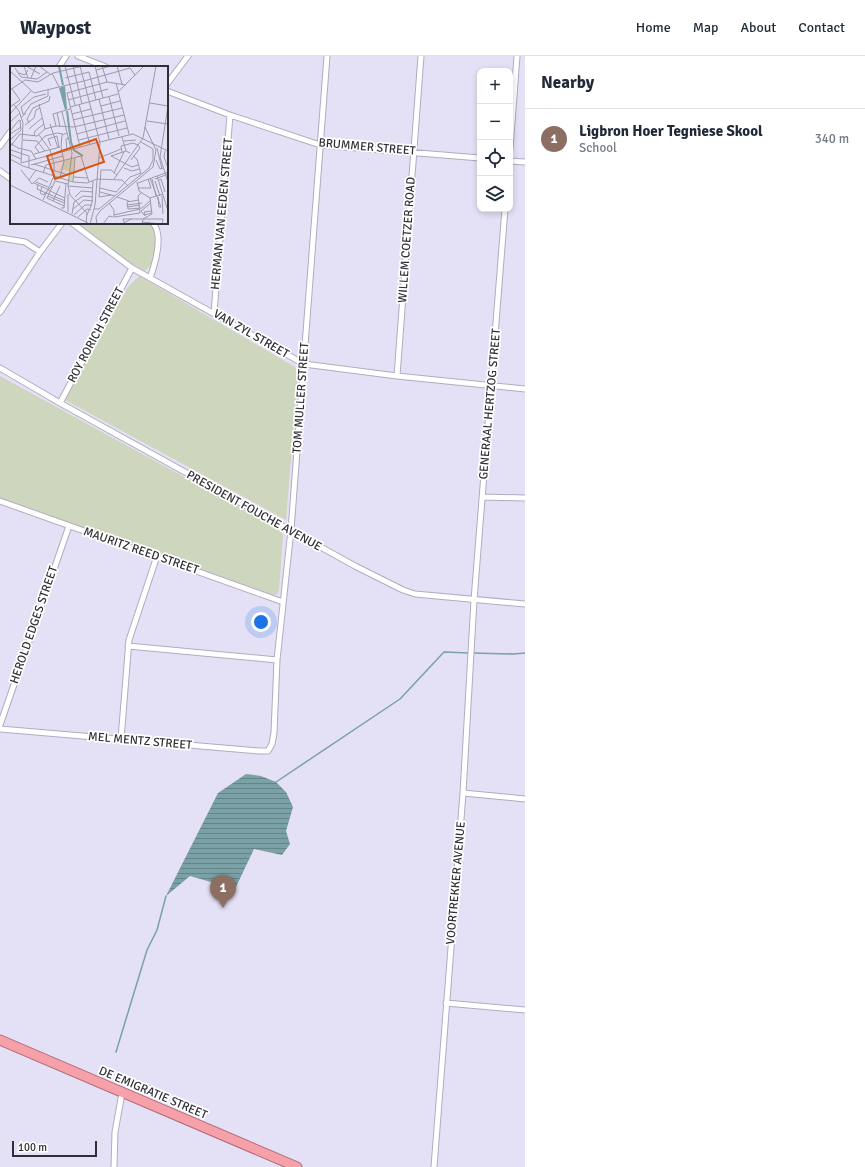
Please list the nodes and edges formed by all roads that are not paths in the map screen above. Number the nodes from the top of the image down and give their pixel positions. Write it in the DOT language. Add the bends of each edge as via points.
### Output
graph roads {
  1 [pos="66,56"];
  2 [pos="78,56"];
  3 [pos="188,56"];
  4 [pos="327,56"];
  5 [pos="421,56"];
  6 [pos="517,56"];
  7 [pos="60,66"];
  8 [pos="103,66"];
  9 [pos="168,83"];
  10 [pos="168,91"];
  11 [pos="230,115"];
  12 [pos="10,132"];
  13 [pos="511,140"];
  14 [pos="320,145"];
  15 [pos="0,146"];
  16 [pos="413,152"];
  17 [pos="477,158"];
  18 [pos="513,161"];
  19 [pos="525,162"];
  20 [pos="0,171"];
  21 [pos="10,178"];
  22 [pos="505,212"];
  23 [pos="61,224"];
  24 [pos="73,224"];
  25 [pos="155,224"];
  26 [pos="0,238"];
  27 [pos="40,252"];
  28 [pos="132,268"];
  29 [pos="150,278"];
  30 [pos="0,312"];
  31 [pos="214,313"];
  32 [pos="304,364"];
  33 [pos="0,368"];
  34 [pos="396,376"];
  35 [pos="491,386"];
  36 [pos="525,389"];
  37 [pos="60,403"];
  38 [pos="482,497"];
  39 [pos="525,498"];
  40 [pos="0,501"];
  41 [pos="69,526"];
  42 [pos="290,530"];
  43 [pos="157,556"];
  44 [pos="474,600"];
  45 [pos="283,602"];
  46 [pos="525,604"];
  47 [pos="128,646"];
  48 [pos="278,660"];
  49 [pos="0,725"];
  50 [pos="0,729"];
  51 [pos="121,739"];
  52 [pos="273,740"];
  53 [pos="463,793"];
  54 [pos="525,799"];
  55 [pos="446,1003"];
  56 [pos="525,1010"];
  57 [pos="0,1040"];
  58 [pos="122,1093"];
  59 [pos="114,1167"];
  60 [pos="297,1167"];
  61 [pos="434,1167"];
  1 -- 7 [label="street"];
  2 -- 8 [label="street"];
  3 -- 9 [label="street"];
  4 -- 14 [label="street, TOM MULLER STREET"];
  5 -- 16 [label="street, WILLEM COETZER ROAD"];
  6 -- 13 [label="street"];
  10 -- 11 [label="street, BRUMMER STREET"];
  11 -- 14 [label="street, BRUMMER STREET"];
  11 -- 31 [label="street, HERMAN VAN EEDEN STREET"];
  12 -- 15 [label="street"];
  14 -- 16 [label="street, BRUMMER STREET"];
  14 -- 32 [label="street, TOM MULLER STREET"];
  16 -- 17 [label="street, BRUMMER STREET"];
  16 -- 34 [label="street, WILLEM COETZER ROAD"];
  18 -- 19 [label="street"];
  20 -- 21 [label="street"];
  22 -- 35 [label="street, GENERAAL HERTZOG STREET"];
  23 -- 27 [label="street"];
  24 -- 28 [label="street, VAN ZYL STREET"];
  25 -- 29 [label="street" via="158,233 156,259"];
  26 -- 27 [label="street" via="25,242"];
  27 -- 30 [label="street"];
  28 -- 29 [label="street, VAN ZYL STREET"];
  28 -- 37 [label="street, ROY RORICH STREET"];
  29 -- 31 [label="street, VAN ZYL STREET"];
  31 -- 32 [label="street, VAN ZYL STREET"];
  32 -- 34 [label="street, VAN ZYL STREET"];
  32 -- 42 [label="street, TOM MULLER STREET"];
  33 -- 37 [label="street, PRESIDENT FOUCHE AVENUE"];
  34 -- 35 [label="street, VAN ZYL STREET"];
  35 -- 36 [label="street, VAN ZYL STREET"];
  35 -- 38 [label="street, GENERAAL HERTZOG STREET"];
  37 -- 42 [label="street, PRESIDENT FOUCHE AVENUE"];
  38 -- 39 [label="street"];
  38 -- 44 [label="street, GENERAAL HERTZOG STREET"];
  40 -- 41 [label="street, MAURITZ REED STREET"];
  41 -- 43 [label="street, MAURITZ REED STREET"];
  41 -- 49 [label="street, HEROLD EDGES STREET"];
  42 -- 44 [label="street, PRESIDENT FOUCHE AVENUE" via="403,590 415,594"];
  42 -- 45 [label="street, TOM MULLER STREET"];
  43 -- 45 [label="street, MAURITZ REED STREET"];
  43 -- 47 [label="street"];
  44 -- 46 [label="street, PRESIDENT FOUCHE AVENUE"];
  44 -- 53 [label="street, VOORTREKKER AVENUE"];
  45 -- 48 [label="street, TOM MULLER STREET"];
  47 -- 48 [label="street"];
  47 -- 51 [label="street"];
  48 -- 52 [label="street, TOM MULLER STREET"];
  50 -- 51 [label="street, MEL MENTZ STREET"];
  51 -- 52 [label="street, MEL MENTZ STREET" via="266,751 271,748"];
  53 -- 54 [label="street"];
  53 -- 55 [label="street, VOORTREKKER AVENUE"];
  55 -- 56 [label="street"];
  55 -- 61 [label="street, VOORTREKKER AVENUE"];
  57 -- 58 [label="highway, DE EMIGRATIE STREET"];
  58 -- 59 [label="street" via="115,1132"];
  58 -- 60 [label="highway, DE EMIGRATIE STREET"];
}
